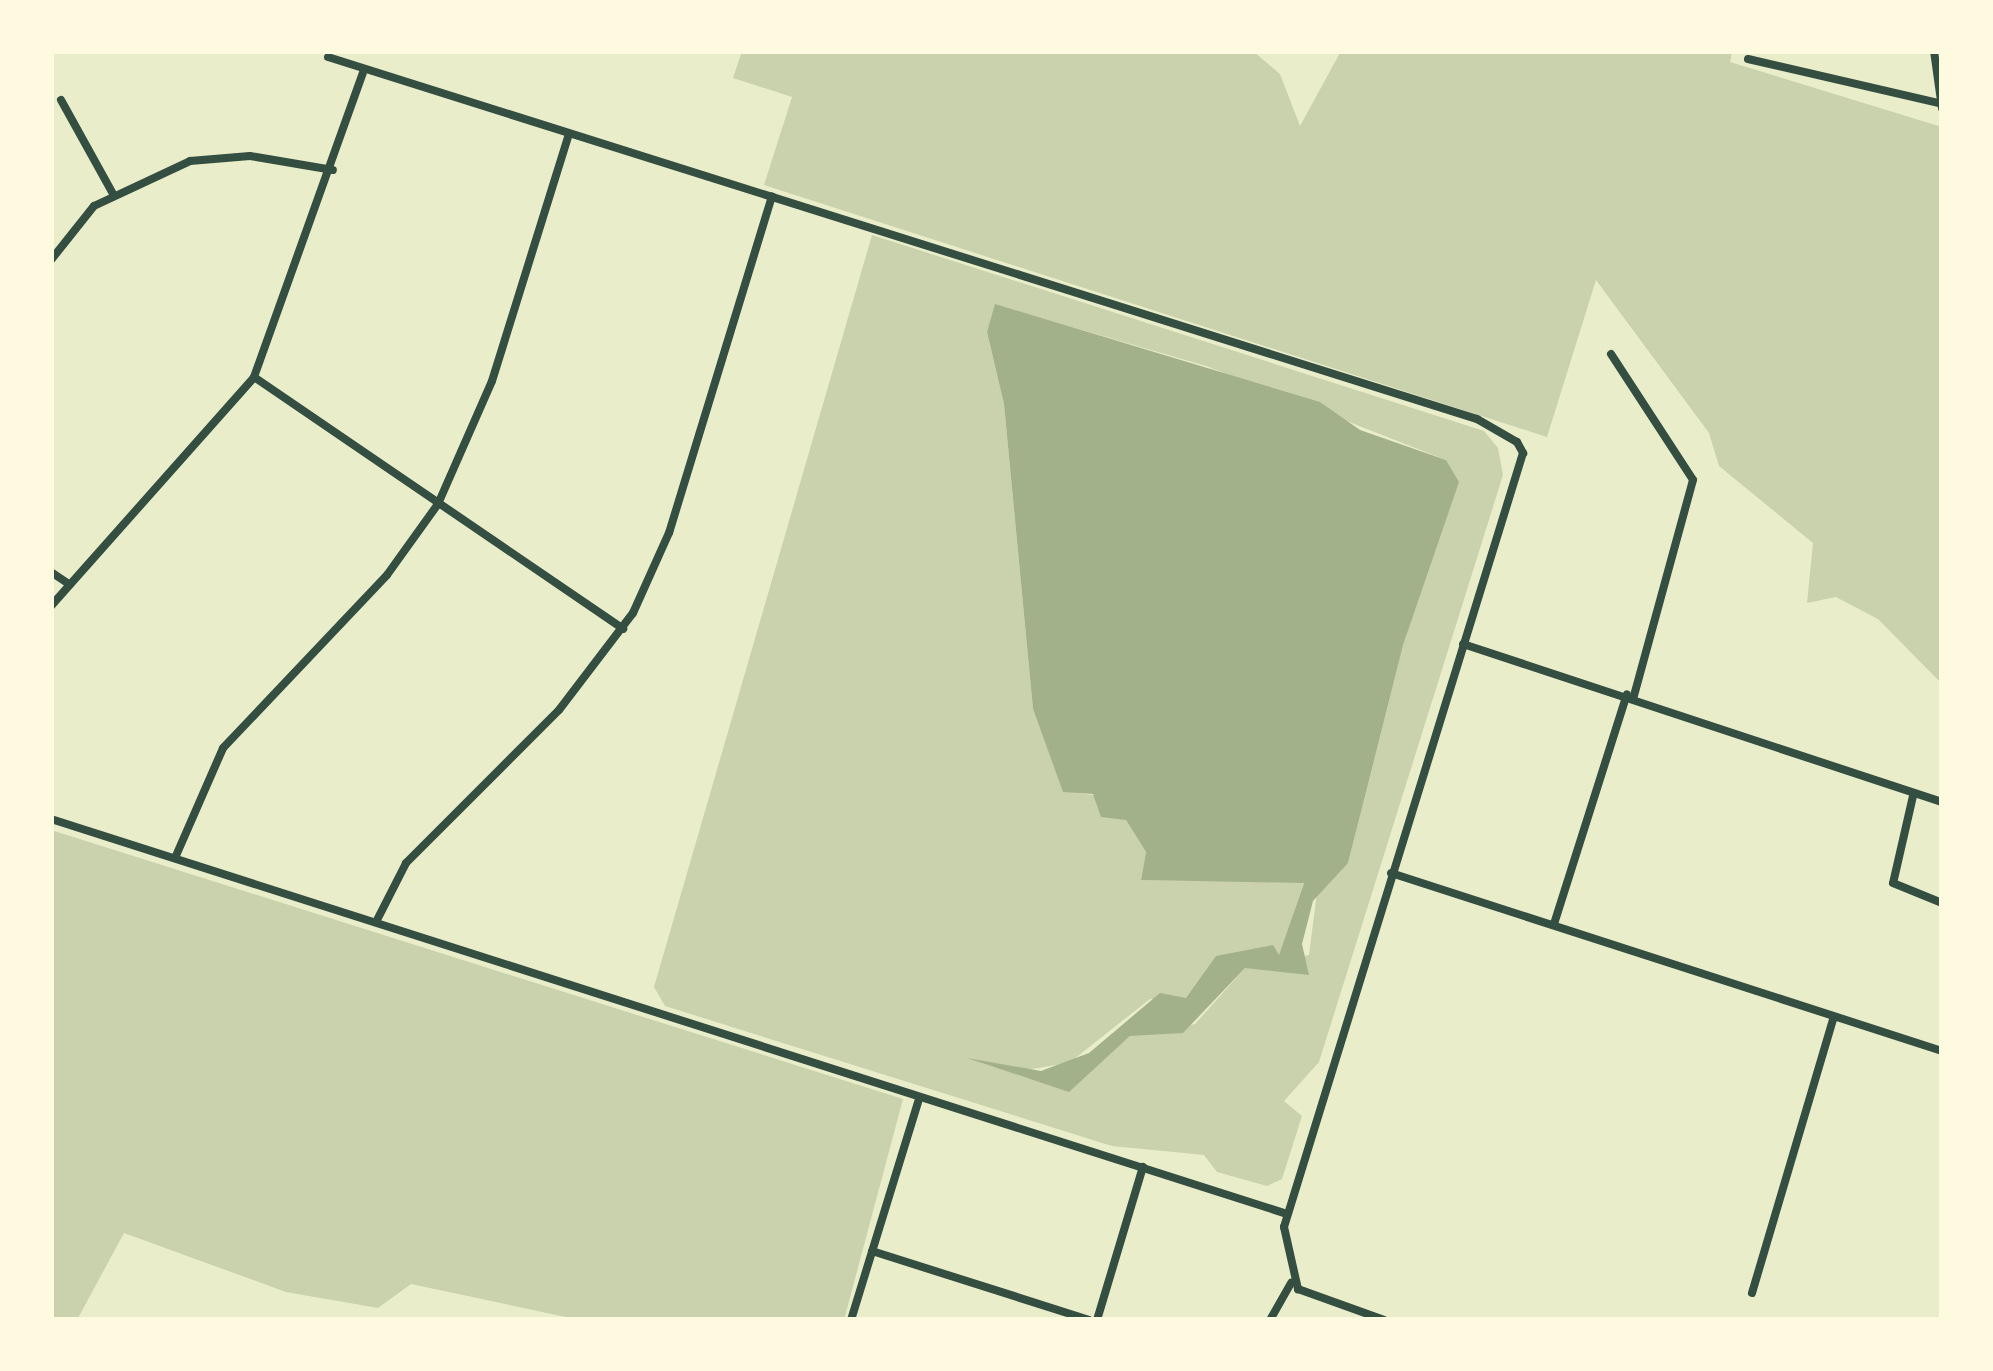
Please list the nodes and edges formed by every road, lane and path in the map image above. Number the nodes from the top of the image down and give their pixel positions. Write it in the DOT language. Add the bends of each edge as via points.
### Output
graph roads {
  1 [pos="1934,51"];
  2 [pos="328,57"];
  3 [pos="1748,59"];
  4 [pos="363,73"];
  5 [pos="61,100"];
  6 [pos="1940,105"];
  7 [pos="568,137"];
  8 [pos="333,170"];
  9 [pos="113,194"];
  10 [pos="772,196"];
  11 [pos="51,260"];
  12 [pos="1612,354"];
  13 [pos="254,377"];
  14 [pos="438,504"];
  15 [pos="51,572"];
  16 [pos="69,584"];
  17 [pos="51,606"];
  18 [pos="623,629"];
  19 [pos="1463,644"];
  20 [pos="1631,695"];
  21 [pos="1913,796"];
  22 [pos="1942,802"];
  23 [pos="51,818"];
  24 [pos="176,858"];
  25 [pos="1391,873"];
  26 [pos="1942,903"];
  27 [pos="376,922"];
  28 [pos="1554,924"];
  29 [pos="1834,1017"];
  30 [pos="1942,1051"];
  31 [pos="919,1099"];
  32 [pos="1143,1167"];
  33 [pos="1287,1214"];
  34 [pos="872,1252"];
  35 [pos="1291,1283"];
  36 [pos="1752,1293"];
  37 [pos="851,1320"];
  38 [pos="1093,1320"];
  39 [pos="1270,1320"];
  40 [pos="1384,1320"];
  1 -- 6 [label="street"];
  2 -- 4 [label="street"];
  3 -- 6 [label="street"];
  4 -- 7 [label="street"];
  4 -- 8 [label="street"];
  5 -- 9 [label="street"];
  7 -- 10 [label="street"];
  7 -- 14 [label="street" via="492,381"];
  8 -- 9 [label="street" via="207,157"];
  8 -- 13 [label="street"];
  9 -- 11 [label="street"];
  10 -- 18 [label="street" via="661,556"];
  10 -- 19 [label="street" via="1477,419 1523,454"];
  12 -- 20 [label="street" via="1690,466 1693,497"];
  13 -- 14 [label="street"];
  13 -- 16 [label="street"];
  14 -- 18 [label="street"];
  14 -- 24 [label="street" via="387,575 223,748"];
  15 -- 16 [label="street"];
  16 -- 17 [label="street"];
  18 -- 27 [label="street" via="560,710 406,862"];
  19 -- 20 [label="street"];
  19 -- 25 [label="street"];
  20 -- 21 [label="street"];
  20 -- 28 [label="street"];
  21 -- 22 [label="street"];
  21 -- 26 [label="street" via="1893,883"];
  23 -- 24 [label="street"];
  24 -- 27 [label="street"];
  25 -- 28 [label="street"];
  25 -- 33 [label="street"];
  27 -- 31 [label="street"];
  28 -- 29 [label="street"];
  29 -- 30 [label="street"];
  29 -- 36 [label="street"];
  31 -- 32 [label="street"];
  31 -- 34 [label="street"];
  32 -- 33 [label="street"];
  32 -- 38 [label="street"];
  33 -- 35 [label="street"];
  34 -- 37 [label="street"];
  34 -- 38 [label="street"];
  35 -- 39 [label="street"];
  35 -- 40 [label="street"];
}
